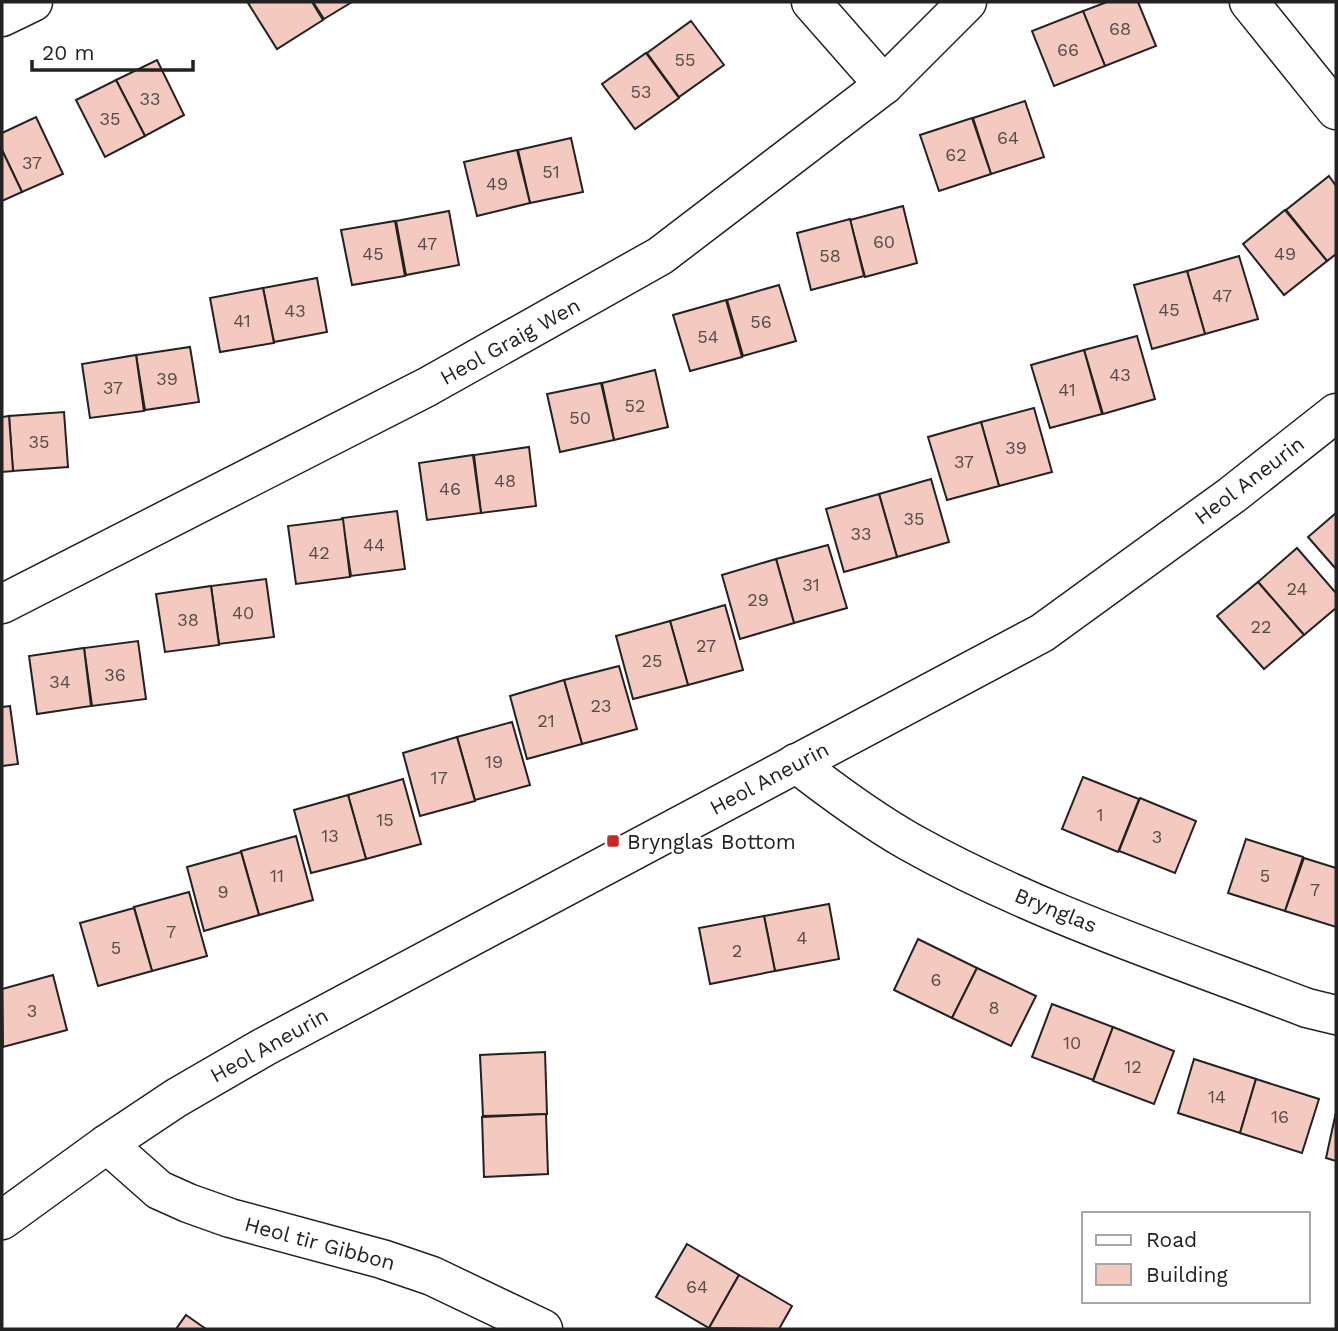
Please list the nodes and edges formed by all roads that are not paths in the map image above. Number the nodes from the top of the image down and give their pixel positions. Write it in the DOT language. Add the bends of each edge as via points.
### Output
graph roads {
  1 [pos="33,2"];
  2 [pos="811,2"];
  3 [pos="967,2"];
  4 [pos="1249,2"];
  5 [pos="2,17"];
  6 [pos="884,85"];
  7 [pos="1336,110"];
  8 [pos="1336,413"];
  9 [pos="2,604"];
  10 [pos="796,763"];
  11 [pos="1336,1015"];
  12 [pos="107,1144"];
  13 [pos="2,1220"];
  14 [pos="543,1329"];
  1 -- 5 [label="street"];
  2 -- 6 [label="street"];
  3 -- 6 [label="street, Heol Graig Wen"];
  4 -- 7 [label="street"];
  6 -- 9 [label="street, Heol Graig Wen" via="660,257 427,387"];
  8 -- 10 [label="street, Heol Aneurin" via="1042,633"];
  10 -- 11 [label="street, Brynglas" via="848,803 911,842 1029,901 1307,1008"];
  10 -- 12 [label="street, Heol Aneurin" via="264,1047"];
  12 -- 13 [label="street, Heol Aneurin"];
  12 -- 14 [label="street, Heol tir Gibbon" via="159,1190 188,1203 432,1276"];
}
